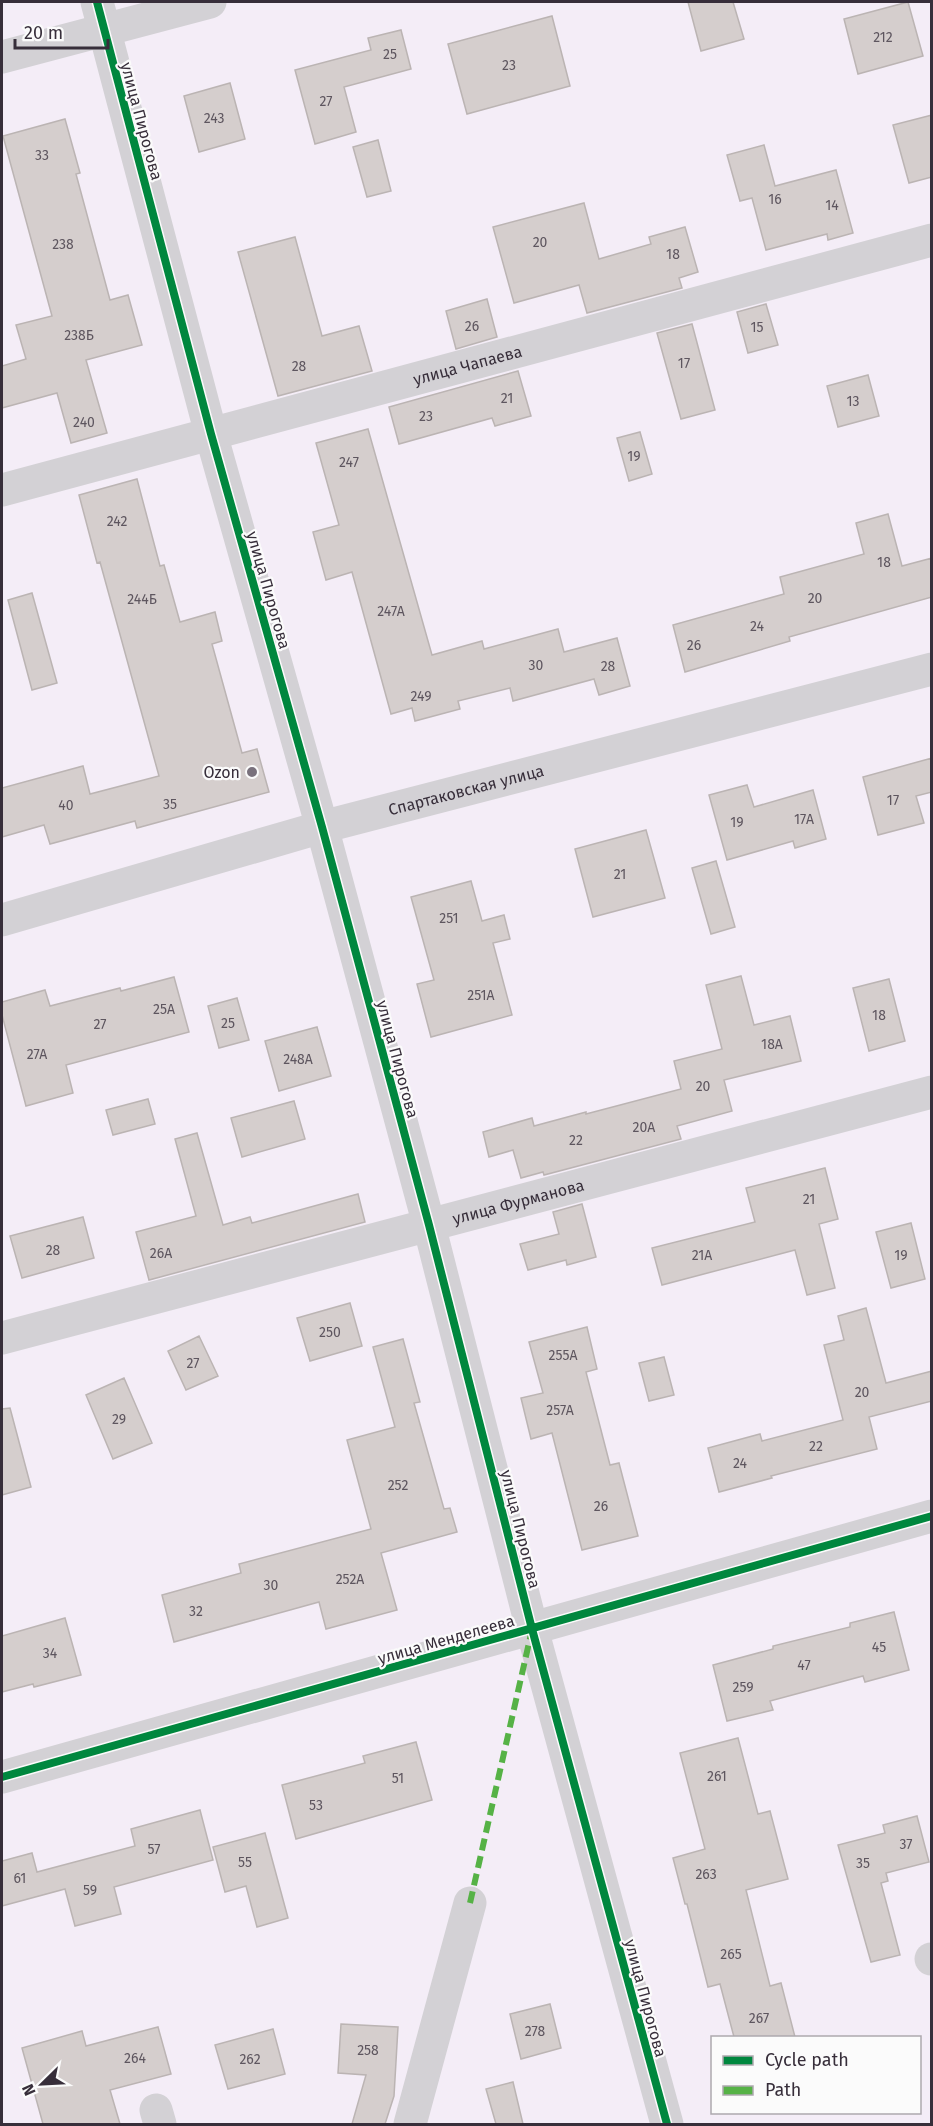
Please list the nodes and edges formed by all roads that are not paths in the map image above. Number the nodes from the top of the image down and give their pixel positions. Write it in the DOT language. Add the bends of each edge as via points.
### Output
graph roads {
  1 [pos="210,2"];
  2 [pos="100,16"];
  3 [pos="2,57"];
  4 [pos="932,240"];
  5 [pos="210,434"];
  6 [pos="2,490"];
  7 [pos="932,669"];
  8 [pos="322,827"];
  9 [pos="2,920"];
  10 [pos="932,1092"];
  11 [pos="429,1225"];
  12 [pos="2,1338"];
  13 [pos="932,1516"];
  14 [pos="532,1629"];
  15 [pos="2,1777"];
  16 [pos="470,1903"];
  17 [pos="410,2124"];
  18 [pos="667,2124"];
  1 -- 2 [label="street"];
  2 -- 3 [label="street"];
  2 -- 5 [label="street, улица Пирогова"];
  4 -- 5 [label="street, улица Чапаева"];
  5 -- 6 [label="street, улица Чапаева"];
  5 -- 8 [label="street, улица Пирогова"];
  7 -- 8 [label="street, Спартаковская улица"];
  8 -- 9 [label="street, Спартаковская улица"];
  8 -- 11 [label="street, улица Пирогова"];
  10 -- 11 [label="street, улица Фурманова"];
  11 -- 12 [label="street, улица Фурманова"];
  11 -- 14 [label="street, улица Пирогова"];
  13 -- 14 [label="street, улица Менделеева"];
  14 -- 15 [label="street, улица Менделеева"];
  14 -- 18 [label="street, улица Пирогова"];
  16 -- 17 [label="street"];
}
